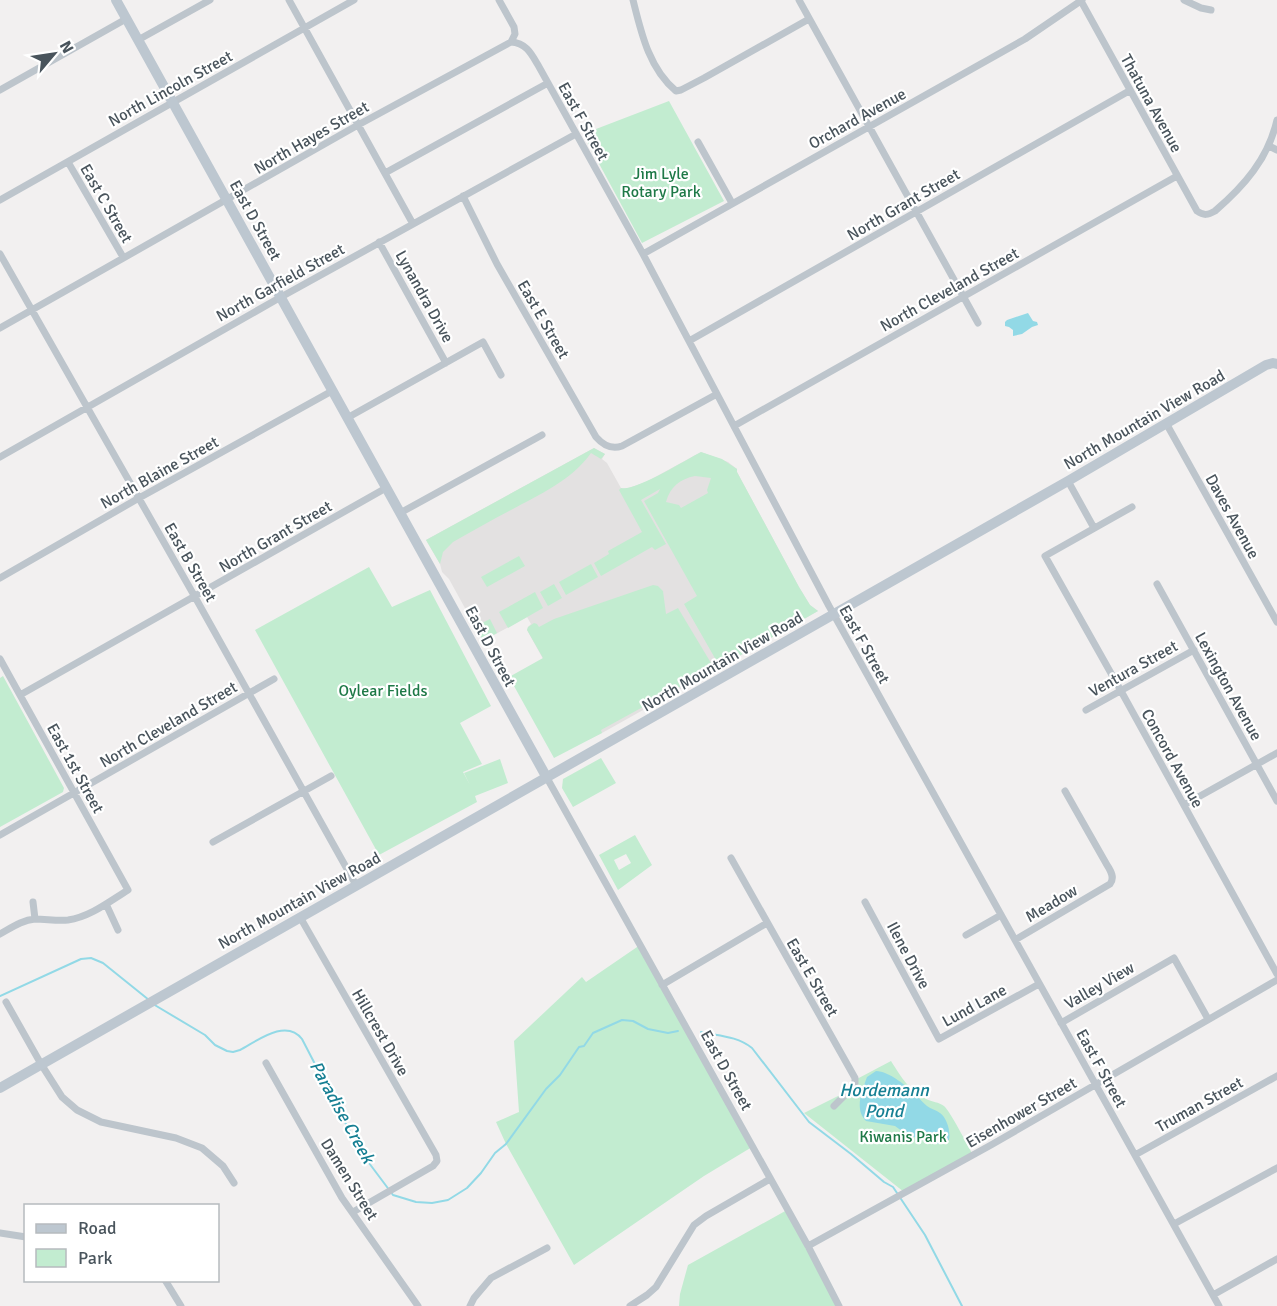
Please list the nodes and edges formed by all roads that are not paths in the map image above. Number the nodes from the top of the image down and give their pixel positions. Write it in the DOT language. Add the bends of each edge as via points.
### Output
graph roads {
  1 [pos="116,0"];
  2 [pos="210,0"];
  3 [pos="289,0"];
  4 [pos="354,0"];
  5 [pos="633,0"];
  6 [pos="799,0"];
  7 [pos="1081,0"];
  8 [pos="1184,0"];
  9 [pos="502,1"];
  10 [pos="1211,10"];
  11 [pos="126,19"];
  12 [pos="809,19"];
  13 [pos="305,28"];
  14 [pos="138,40"];
  15 [pos="511,42"];
  16 [pos="548,83"];
  17 [pos="0,90"];
  18 [pos="1130,91"];
  19 [pos="173,102"];
  20 [pos="1277,120"];
  21 [pos="358,125"];
  22 [pos="869,127"];
  23 [pos="576,134"];
  24 [pos="698,142"];
  25 [pos="1269,146"];
  26 [pos="1277,150"];
  27 [pos="68,162"];
  28 [pos="385,173"];
  29 [pos="1177,176"];
  30 [pos="463,196"];
  31 [pos="0,200"];
  32 [pos="227,200"];
  33 [pos="732,203"];
  34 [pos="916,212"];
  35 [pos="413,224"];
  36 [pos="379,242"];
  37 [pos="0,254"];
  38 [pos="643,254"];
  39 [pos="123,257"];
  40 [pos="964,296"];
  41 [pos="281,297"];
  42 [pos="32,310"];
  43 [pos="978,323"];
  44 [pos="0,328"];
  45 [pos="689,341"];
  46 [pos="446,363"];
  47 [pos="1277,364"];
  48 [pos="501,375"];
  49 [pos="332,391"];
  50 [pos="717,394"];
  51 [pos="87,407"];
  52 [pos="347,418"];
  53 [pos="1166,423"];
  54 [pos="734,426"];
  55 [pos="542,435"];
  56 [pos="0,457"];
  57 [pos="1068,481"];
  58 [pos="386,488"];
  59 [pos="139,498"];
  60 [pos="1132,507"];
  61 [pos="400,513"];
  62 [pos="1094,528"];
  63 [pos="0,578"];
  64 [pos="1157,584"];
  65 [pos="195,597"];
  66 [pos="834,615"];
  67 [pos="1277,622"];
  68 [pos="1194,650"];
  69 [pos="0,659"];
  70 [pos="274,679"];
  71 [pos="1121,691"];
  72 [pos="249,693"];
  73 [pos="20,695"];
  74 [pos="1086,710"];
  75 [pos="1277,753"];
  76 [pos="1256,764"];
  77 [pos="331,776"];
  78 [pos="547,778"];
  79 [pos="304,791"];
  80 [pos="1065,791"];
  81 [pos="74,793"];
  82 [pos="1277,801"];
  83 [pos="1184,806"];
  84 [pos="0,835"];
  85 [pos="213,843"];
  86 [pos="730,858"];
  87 [pos="356,885"];
  88 [pos="33,902"];
  89 [pos="865,902"];
  90 [pos="106,904"];
  91 [pos="1001,915"];
  92 [pos="300,917"];
  93 [pos="35,919"];
  94 [pos="767,923"];
  95 [pos="118,930"];
  96 [pos="0,934"];
  97 [pos="966,935"];
  98 [pos="1015,940"];
  99 [pos="1277,974"];
  100 [pos="1277,980"];
  101 [pos="1039,984"];
  102 [pos="662,985"];
  103 [pos="6,1002"];
  104 [pos="1208,1019"];
  105 [pos="930,1022"];
  106 [pos="1061,1023"];
  107 [pos="266,1063"];
  108 [pos="41,1064"];
  109 [pos="1277,1076"];
  110 [pos="1095,1084"];
  111 [pos="0,1088"];
  112 [pos="834,1107"];
  113 [pos="1135,1155"];
  114 [pos="1277,1168"];
  115 [pos="770,1179"];
  116 [pos="234,1183"];
  117 [pos="353,1212"];
  118 [pos="1174,1224"];
  119 [pos="0,1233"];
  120 [pos="24,1237"];
  121 [pos="808,1246"];
  122 [pos="547,1248"];
  123 [pos="1277,1259"];
  124 [pos="166,1282"];
  125 [pos="1213,1295"];
  126 [pos="182,1306"];
  127 [pos="418,1306"];
  128 [pos="470,1306"];
  129 [pos="630,1306"];
  130 [pos="839,1306"];
  131 [pos="1219,1306"];
  1 -- 11 [label="street, East D Street"];
  2 -- 14 [label="street"];
  3 -- 13 [label="street"];
  4 -- 13 [label="street, North Lincoln Street"];
  5 -- 12 [label="street" via="654,63 676,91"];
  6 -- 12 [label="street"];
  7 -- 18 [label="street, Thatuna Avenue"];
  7 -- 22 [label="street, Orchard Avenue" via="1025,39"];
  8 -- 10 [label="street"];
  9 -- 15 [label="street" via="514,27"];
  11 -- 14 [label="street, East D Street"];
  11 -- 17 [label="street"];
  12 -- 22 [label="street"];
  13 -- 19 [label="street, North Lincoln Street"];
  13 -- 21 [label="street"];
  14 -- 19 [label="street, East D Street"];
  15 -- 16 [label="street, East F Street" via="523,44 529,50"];
  15 -- 21 [label="street, North Hayes Street"];
  16 -- 23 [label="street, East F Street"];
  16 -- 28 [label="street"];
  18 -- 29 [label="street, Thatuna Avenue"];
  18 -- 34 [label="street, North Grant Street"];
  19 -- 27 [label="street, North Lincoln Street"];
  19 -- 32 [label="street, East D Street"];
  20 -- 25 [label="street"];
  21 -- 28 [label="street"];
  21 -- 32 [label="street, North Hayes Street"];
  22 -- 33 [label="street, Orchard Avenue"];
  22 -- 34 [label="street"];
  23 -- 30 [label="street, North Garfield Street"];
  23 -- 38 [label="street, East F Street"];
  24 -- 33 [label="street"];
  25 -- 26 [label="street"];
  25 -- 29 [label="street, Thatuna Avenue" via="1248,179 1209,215 1197,211"];
  27 -- 31 [label="street, North Lincoln Street"];
  27 -- 39 [label="street, East C Street"];
  28 -- 35 [label="street"];
  29 -- 40 [label="street, North Cleveland Street"];
  30 -- 35 [label="street, North Garfield Street"];
  30 -- 50 [label="street, East E Street" via="497,264 602,444 622,446"];
  32 -- 39 [label="street, North Hayes Street"];
  32 -- 41 [label="street, East D Street"];
  33 -- 38 [label="street, Orchard Avenue"];
  34 -- 40 [label="street"];
  34 -- 45 [label="street, North Grant Street"];
  35 -- 36 [label="street, North Garfield Street"];
  36 -- 41 [label="street, North Garfield Street"];
  36 -- 46 [label="street, Lynandra Drive"];
  37 -- 42 [label="street, East B Street"];
  38 -- 45 [label="street, East F Street"];
  39 -- 42 [label="street, North Hayes Street"];
  40 -- 43 [label="street"];
  40 -- 54 [label="street, North Cleveland Street"];
  41 -- 49 [label="street, East D Street"];
  41 -- 51 [label="street, North Garfield Street"];
  42 -- 44 [label="street, North Hayes Street"];
  42 -- 51 [label="street, East B Street"];
  45 -- 50 [label="street, East F Street"];
  46 -- 48 [label="street" via="483,342"];
  46 -- 52 [label="street"];
  47 -- 53 [label="street, North Mountain View Road" via="1266,365"];
  49 -- 52 [label="street, East D Street"];
  49 -- 59 [label="street, North Blaine Street"];
  50 -- 54 [label="street, East F Street"];
  51 -- 56 [label="street, North Garfield Street"];
  51 -- 59 [label="street, East B Street"];
  52 -- 58 [label="street, East D Street"];
  53 -- 57 [label="street, North Mountain View Road"];
  53 -- 67 [label="street, Daves Avenue"];
  54 -- 66 [label="street, East F Street"];
  55 -- 61 [label="street"];
  57 -- 62 [label="street"];
  57 -- 66 [label="street, North Mountain View Road"];
  58 -- 61 [label="street, East D Street"];
  58 -- 65 [label="street, North Grant Street"];
  59 -- 63 [label="street, North Blaine Street"];
  59 -- 65 [label="street, East B Street"];
  60 -- 62 [label="street"];
  61 -- 78 [label="street, East D Street"];
  62 -- 71 [label="street, Concord Avenue" via="1045,556"];
  64 -- 68 [label="street, Lexington Avenue"];
  65 -- 72 [label="street, East B Street"];
  65 -- 73 [label="street, North Grant Street"];
  66 -- 78 [label="street, North Mountain View Road"];
  66 -- 91 [label="street, East F Street"];
  68 -- 71 [label="street, Ventura Street"];
  68 -- 76 [label="street, Lexington Avenue"];
  69 -- 73 [label="street, East 1st Street"];
  70 -- 72 [label="street, North Cleveland Street"];
  71 -- 74 [label="street, Ventura Street"];
  71 -- 83 [label="street, Concord Avenue"];
  72 -- 79 [label="street, East B Street"];
  72 -- 81 [label="street, North Cleveland Street"];
  73 -- 81 [label="street, East 1st Street"];
  75 -- 76 [label="street"];
  76 -- 82 [label="street, Lexington Avenue"];
  76 -- 83 [label="street"];
  77 -- 79 [label="street"];
  78 -- 87 [label="street, North Mountain View Road"];
  78 -- 102 [label="street, East D Street"];
  79 -- 85 [label="street"];
  79 -- 87 [label="street, East B Street"];
  80 -- 98 [label="street, Meadow" via="1113,881"];
  81 -- 84 [label="street, North Cleveland Street"];
  81 -- 90 [label="street, East 1st Street" via="128,890"];
  83 -- 99 [label="street, Concord Avenue"];
  86 -- 94 [label="street, East E Street"];
  87 -- 92 [label="street, North Mountain View Road"];
  88 -- 93 [label="street"];
  89 -- 105 [label="street, Ilene Drive"];
  90 -- 93 [label="street" via="69,920"];
  90 -- 95 [label="street"];
  91 -- 97 [label="street"];
  91 -- 98 [label="street, East F Street"];
  92 -- 108 [label="street, North Mountain View Road"];
  92 -- 117 [label="street, Hillcrest Drive" via="436,1155 433,1166"];
  93 -- 96 [label="street"];
  94 -- 102 [label="street"];
  94 -- 112 [label="street, East E Street" via="855,1078 855,1085"];
  98 -- 101 [label="street, East F Street"];
  100 -- 104 [label="street, Eisenhower Street"];
  101 -- 105 [label="street, Lund Lane" via="939,1040"];
  101 -- 106 [label="street, East F Street"];
  102 -- 115 [label="street, East D Street"];
  103 -- 108 [label="street"];
  104 -- 106 [label="street, Valley View" via="1174,958"];
  104 -- 110 [label="street, Eisenhower Street"];
  106 -- 110 [label="street, East F Street"];
  107 -- 117 [label="street, Damen Street"];
  108 -- 111 [label="street, North Mountain View Road"];
  108 -- 116 [label="street" via="62,1097 78,1110 100,1122 176,1138 202,1148 223,1166"];
  109 -- 113 [label="street, Truman Street"];
  110 -- 113 [label="street, East F Street"];
  110 -- 121 [label="street, Eisenhower Street"];
  113 -- 118 [label="street, East F Street"];
  114 -- 118 [label="street"];
  115 -- 121 [label="street, East D Street"];
  115 -- 129 [label="street" via="694,1225 656,1287"];
  117 -- 127 [label="street, Damen Street"];
  118 -- 125 [label="street, East F Street"];
  119 -- 120 [label="street"];
  121 -- 130 [label="street, East D Street"];
  122 -- 128 [label="street" via="491,1278"];
  123 -- 125 [label="street"];
  124 -- 126 [label="street"];
  125 -- 131 [label="street, East F Street"];
}
